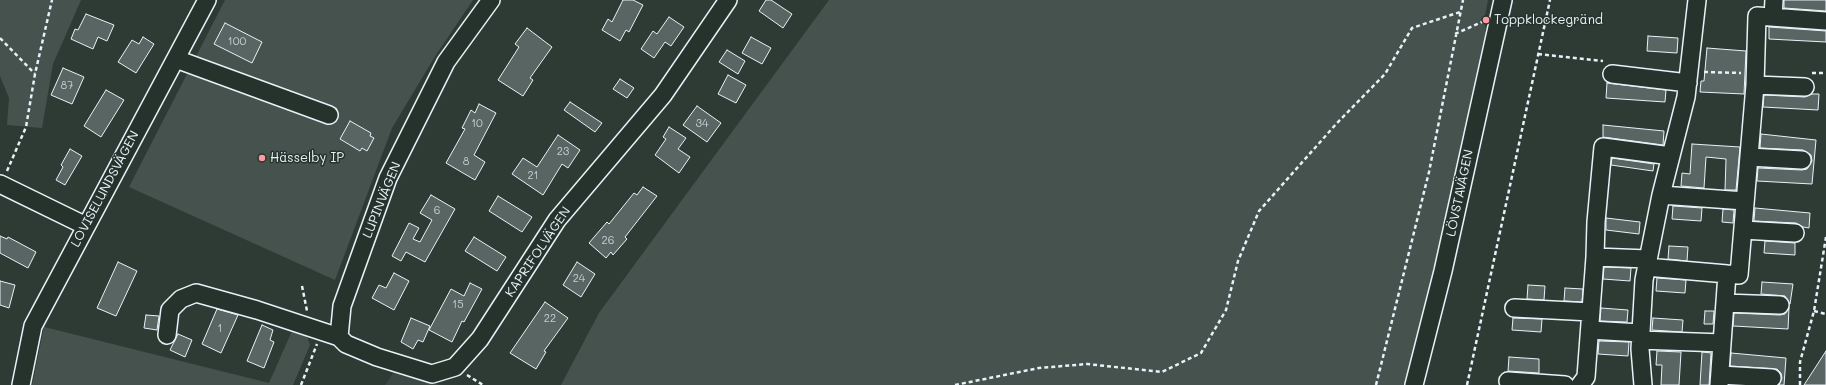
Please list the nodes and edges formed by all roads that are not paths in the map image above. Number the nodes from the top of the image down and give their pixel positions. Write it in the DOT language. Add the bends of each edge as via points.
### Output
graph roads {
  1 [pos="207,0"];
  2 [pos="491,0"];
  3 [pos="728,0"];
  4 [pos="1502,0"];
  5 [pos="1513,0"];
  6 [pos="1697,0"];
  7 [pos="1774,0"];
  8 [pos="1773,17"];
  9 [pos="1826,21"];
  10 [pos="176,59"];
  11 [pos="1612,74"];
  12 [pos="1688,83"];
  13 [pos="1755,85"];
  14 [pos="1805,87"];
  15 [pos="329,114"];
  16 [pos="1671,156"];
  17 [pos="1749,157"];
  18 [pos="1802,160"];
  19 [pos="1,184"];
  20 [pos="1661,195"];
  21 [pos="1745,201"];
  22 [pos="86,226"];
  23 [pos="1743,230"];
  24 [pos="1795,233"];
  25 [pos="1595,257"];
  26 [pos="1647,263"];
  27 [pos="1727,274"];
  28 [pos="1725,303"];
  29 [pos="1780,305"];
  30 [pos="1514,308"];
  31 [pos="1591,312"];
  32 [pos="1590,330"];
  33 [pos="168,335"];
  34 [pos="339,337"];
  35 [pos="1640,337"];
  36 [pos="1722,343"];
  37 [pos="1772,378"];
  38 [pos="1720,380"];
  39 [pos="1508,381"];
  40 [pos="21,385"];
  41 [pos="1414,385"];
  42 [pos="1426,385"];
  43 [pos="1565,385"];
  44 [pos="1580,385"];
  45 [pos="1643,385"];
  1 -- 10 [label="street, LOVISELUNDSVÄGEN"];
  2 -- 34 [label="street, LUPINVÄGEN" via="446,62 388,178 342,306"];
  3 -- 34 [label="street, KAPRIFOLVÄGEN" via="663,95 557,220 480,339 455,367 432,374 377,357 346,344"];
  4 -- 41 [label="street, LÖVSTAVÄGEN" via="1443,271"];
  5 -- 42 [label="street, LÖVSTAVÄGEN"];
  6 -- 12 [label="street"];
  7 -- 8 [label="street"];
  8 -- 9 [label="street"];
  8 -- 13 [label="street" via="1757,16 1752,29"];
  10 -- 15 [label="street"];
  10 -- 22 [label="street, LOVISELUNDSVÄGEN"];
  11 -- 12 [label="street"];
  12 -- 16 [label="street"];
  13 -- 14 [label="street"];
  13 -- 17 [label="street"];
  16 -- 20 [label="street"];
  16 -- 25 [label="street" via="1603,147"];
  17 -- 18 [label="street"];
  17 -- 21 [label="street"];
  19 -- 22 [label="street"];
  20 -- 21 [label="street"];
  20 -- 26 [label="street"];
  21 -- 23 [label="street"];
  22 -- 40 [label="street, LOVISELUNDSVÄGEN" via="33,326"];
  23 -- 24 [label="street"];
  23 -- 27 [label="street" via="1739,275"];
  25 -- 26 [label="street"];
  25 -- 31 [label="street"];
  26 -- 27 [label="street"];
  26 -- 35 [label="street"];
  27 -- 28 [label="street"];
  28 -- 29 [label="street"];
  28 -- 36 [label="street"];
  30 -- 31 [label="street"];
  31 -- 32 [label="street"];
  32 -- 35 [label="street"];
  32 -- 44 [label="street" via="1586,377"];
  33 -- 34 [label="street" via="170,310 181,299 196,293"];
  35 -- 36 [label="street"];
  35 -- 45 [label="street"];
  36 -- 38 [label="street"];
  37 -- 38 [label="street"];
  39 -- 43 [label="street"];
}
